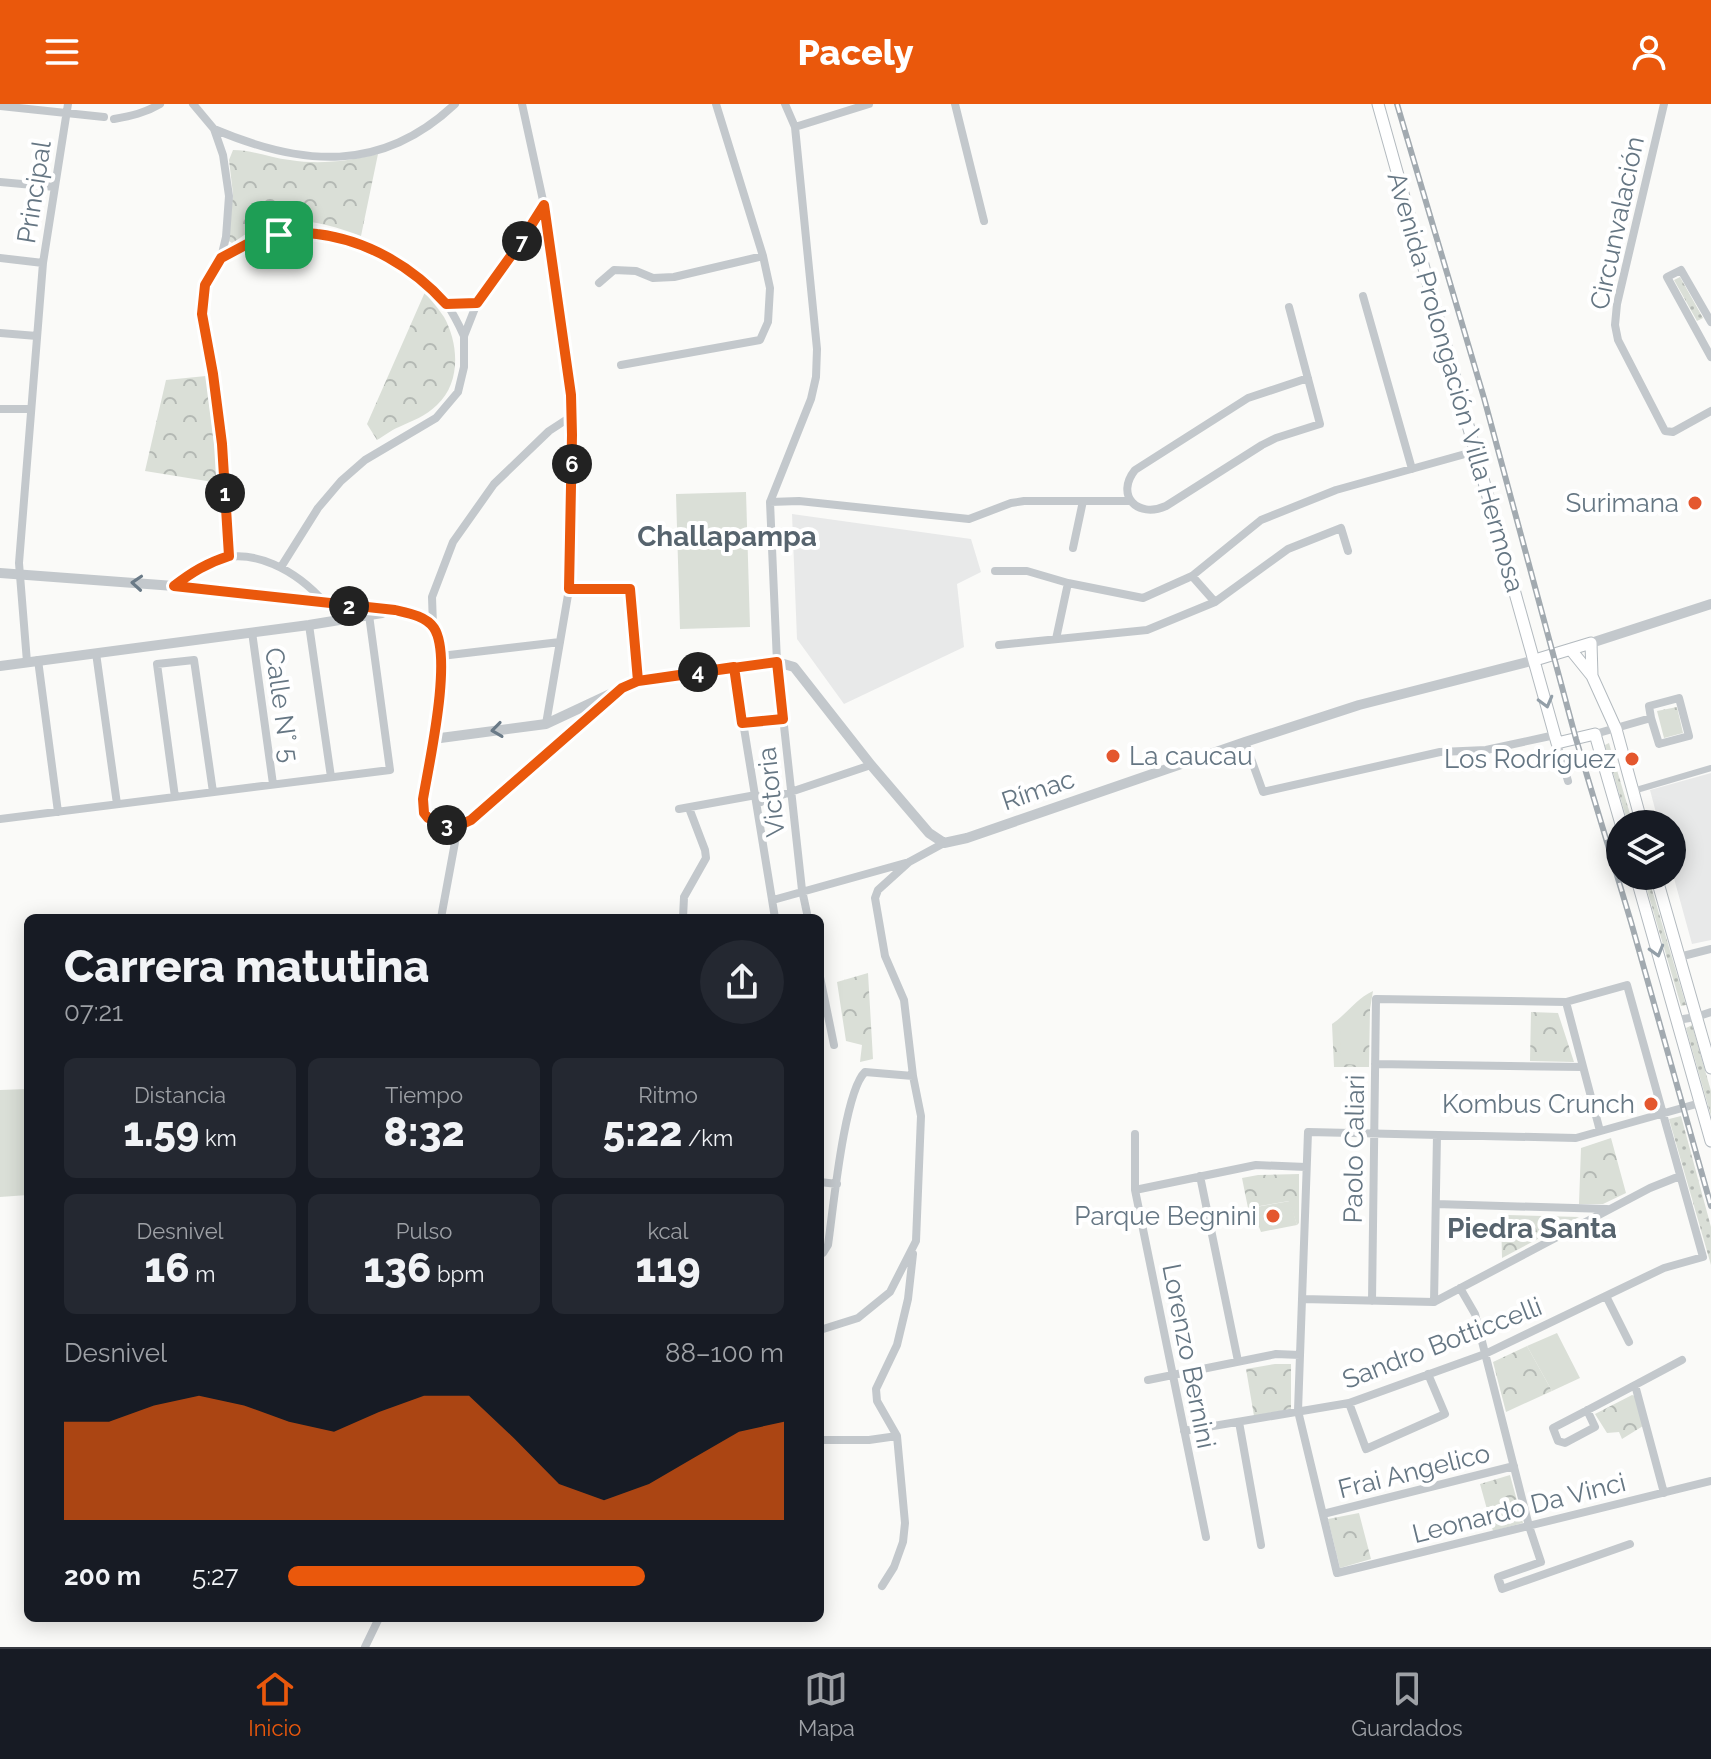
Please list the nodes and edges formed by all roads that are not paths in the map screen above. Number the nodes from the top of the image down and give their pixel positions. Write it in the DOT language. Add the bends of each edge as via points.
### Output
graph roads {
  1 [pos="160,104"];
  2 [pos="193,104"];
  3 [pos="455,104"];
  4 [pos="522,104"];
  5 [pos="716,104"];
  6 [pos="785,104"];
  7 [pos="869,104"];
  8 [pos="955,104"];
  9 [pos="1378,104"];
  10 [pos="1664,104"];
  11 [pos="858,105"];
  12 [pos="0,106"];
  13 [pos="67,108"];
  14 [pos="795,127"];
  15 [pos="214,129"];
  16 [pos="239,140"];
  17 [pos="223,155"];
  18 [pos="0,182"];
  19 [pos="55,187"];
  20 [pos="544,205"];
  21 [pos="984,221"];
  22 [pos="763,256"];
  23 [pos="0,258"];
  24 [pos="221,258"];
  25 [pos="43,263"];
  26 [pos="599,283"];
  27 [pos="1363,296"];
  28 [pos="477,303"];
  29 [pos="446,304"];
  30 [pos="1289,307"];
  31 [pos="1711,322"];
  32 [pos="1696,330"];
  33 [pos="0,333"];
  34 [pos="37,336"];
  35 [pos="464,336"];
  36 [pos="1711,357"];
  37 [pos="621,365"];
  38 [pos="1308,378"];
  39 [pos="0,409"];
  40 [pos="31,409"];
  41 [pos="1711,411"];
  42 [pos="572,416"];
  43 [pos="1476,451"];
  44 [pos="1412,469"];
  45 [pos="1083,501"];
  46 [pos="1131,501"];
  47 [pos="770,502"];
  48 [pos="1073,548"];
  49 [pos="1348,551"];
  50 [pos="229,556"];
  51 [pos="281,567"];
  52 [pos="995,571"];
  53 [pos="0,573"];
  54 [pos="18,574"];
  55 [pos="1192,576"];
  56 [pos="1068,583"];
  57 [pos="174,586"];
  58 [pos="569,589"];
  59 [pos="1215,602"];
  60 [pos="326,603"];
  61 [pos="1711,604"];
  62 [pos="395,610"];
  63 [pos="369,615"];
  64 [pos="309,625"];
  65 [pos="433,626"];
  66 [pos="252,632"];
  67 [pos="1056,639"];
  68 [pos="560,642"];
  69 [pos="1591,643"];
  70 [pos="999,645"];
  71 [pos="1571,650"];
  72 [pos="96,653"];
  73 [pos="441,656"];
  74 [pos="1535,660"];
  75 [pos="33,661"];
  76 [pos="777,662"];
  77 [pos="0,666"];
  78 [pos="734,667"];
  79 [pos="1592,676"];
  80 [pos="638,681"];
  81 [pos="622,688"];
  82 [pos="1651,718"];
  83 [pos="783,719"];
  84 [pos="742,723"];
  85 [pos="546,724"];
  86 [pos="1616,729"];
  87 [pos="1595,734"];
  88 [pos="433,739"];
  89 [pos="1556,739"];
  90 [pos="1245,742"];
  91 [pos="871,765"];
  92 [pos="1711,768"];
  93 [pos="331,777"];
  94 [pos="1568,781"];
  95 [pos="273,784"];
  96 [pos="1633,791"];
  97 [pos="213,792"];
  98 [pos="791,793"];
  99 [pos="175,797"];
  100 [pos="757,799"];
  101 [pos="117,804"];
  102 [pos="1617,810"];
  103 [pos="1638,810"];
  104 [pos="58,812"];
  105 [pos="0,819"];
  106 [pos="458,826"];
  107 [pos="944,843"];
  108 [pos="909,862"];
  109 [pos="802,890"];
  110 [pos="1640,890"];
  111 [pos="1660,890"];
  112 [pos="773,900"];
  113 [pos="442,914"];
  114 [pos="683,914"];
  115 [pos="775,914"];
  116 [pos="807,914"];
  117 [pos="1711,949"];
  118 [pos="1679,957"];
  119 [pos="1566,1002"];
  120 [pos="1711,1012"];
  121 [pos="1696,1017"];
  122 [pos="1677,1020"];
  123 [pos="825,1022"];
  124 [pos="834,1045"];
  125 [pos="1375,1064"];
  126 [pos="1583,1067"];
  127 [pos="1711,1068"];
  128 [pos="913,1076"];
  129 [pos="1700,1103"];
  130 [pos="1663,1113"];
  131 [pos="1600,1131"];
  132 [pos="1135,1134"];
  133 [pos="1374,1134"];
  134 [pos="1437,1135"];
  135 [pos="1711,1141"];
  136 [pos="1306,1167"];
  137 [pos="1200,1176"];
  138 [pos="1680,1176"];
  139 [pos="824,1182"];
  140 [pos="837,1184"];
  141 [pos="1135,1190"];
  142 [pos="1436,1204"];
  143 [pos="1610,1209"];
  144 [pos="913,1245"];
  145 [pos="824,1251"];
  146 [pos="1460,1288"];
  147 [pos="1606,1296"];
  148 [pos="1302,1299"];
  149 [pos="1372,1301"];
  150 [pos="1434,1302"];
  151 [pos="824,1329"];
  152 [pos="1629,1342"];
  153 [pos="1485,1354"];
  154 [pos="1300,1355"];
  155 [pos="1682,1360"];
  156 [pos="1238,1361"];
  157 [pos="1428,1374"];
  158 [pos="1173,1375"];
  159 [pos="1148,1380"];
  160 [pos="1635,1385"];
  161 [pos="1349,1403"];
  162 [pos="1587,1410"];
  163 [pos="1298,1412"];
  164 [pos="1239,1422"];
  165 [pos="1184,1431"];
  166 [pos="897,1436"];
  167 [pos="824,1440"];
  168 [pos="1514,1466"];
  169 [pos="1711,1481"];
  170 [pos="1664,1493"];
  171 [pos="1323,1514"];
  172 [pos="1529,1526"];
  173 [pos="1206,1537"];
  174 [pos="1630,1544"];
  175 [pos="1261,1545"];
  176 [pos="882,1586"];
  177 [pos="377,1622"];
  178 [pos="365,1647"];
  1 -- 13 [label="street" via="133,116 109,118"];
  2 -- 15 [label="street"];
  3 -- 16 [label="street" via="404,140 358,155 309,157"];
  4 -- 20 [label="street"];
  5 -- 22 [label="street"];
  6 -- 14 [label="street"];
  7 -- 11 [label="street"];
  8 -- 21 [label="street"];
  9 -- 43 [label="main road, Avenida Prolongación Villa Hermosa"];
  10 -- 41 [label="street, Circunvalación" via="1615,325 1665,431 1673,432"];
  11 -- 14 [label="street"];
  12 -- 13 [label="street"];
  13 -- 19 [label="street, Principal"];
  14 -- 47 [label="street" via="816,377"];
  15 -- 16 [label="street"];
  15 -- 17 [label="street"];
  16 -- 17 [label="street"];
  17 -- 24 [label="street" via="229,206"];
  18 -- 19 [label="street"];
  19 -- 25 [label="street, Principal"];
  20 -- 28 [label="street"];
  20 -- 42 [label="street"];
  22 -- 26 [label="street" via="674,277 614,270"];
  22 -- 37 [label="street" via="770,288 768,322 760,340"];
  23 -- 25 [label="street"];
  24 -- 29 [label="street" via="279,235 314,233 346,239 409,270"];
  24 -- 50 [label="street" via="205,285 202,314 222,444"];
  25 -- 34 [label="street, Principal"];
  27 -- 44 [label="street"];
  28 -- 29 [label="street"];
  28 -- 35 [label="street"];
  29 -- 35 [label="street"];
  30 -- 38 [label="street"];
  31 -- 32 [label="street"];
  31 -- 32 [label="street" via="1681,270 1667,277"];
  32 -- 36 [label="street"];
  33 -- 34 [label="street"];
  34 -- 40 [label="street, Principal"];
  35 -- 51 [label="street" via="458,392 436,418 365,460 341,481"];
  38 -- 46 [label="street" via="1248,398 1135,470 1127,484"];
  38 -- 46 [label="street" via="1320,424 1262,445 1156,511"];
  39 -- 40 [label="street"];
  40 -- 54 [label="street, Principal"];
  42 -- 58 [label="street"];
  42 -- 65 [label="street" via="494,484 453,542 432,597"];
  43 -- 44 [label="street"];
  43 -- 74 [label="main road, Avenida Prolongación Villa Hermosa"];
  44 -- 55 [label="street" via="1336,490 1261,520"];
  45 -- 46 [label="street"];
  45 -- 47 [label="street" via="1011,503 969,519"];
  45 -- 48 [label="street"];
  47 -- 76 [label="street, Victoria"];
  49 -- 59 [label="street" via="1341,528 1288,549"];
  50 -- 51 [label="street"];
  50 -- 57 [label="street" via="194,570"];
  51 -- 60 [label="street"];
  52 -- 56 [label="street" via="1027,571"];
  53 -- 54 [label="street"];
  57 -- 54 [label="street, one-way"];
  54 -- 75 [label="street, Principal"];
  55 -- 56 [label="street" via="1143,598"];
  55 -- 59 [label="street"];
  56 -- 67 [label="street"];
  57 -- 60 [label="street"];
  58 -- 68 [label="street"];
  58 -- 80 [label="street" via="630,589"];
  59 -- 67 [label="street" via="1147,630"];
  60 -- 62 [label="street"];
  61 -- 69 [label="street"];
  62 -- 63 [label="street"];
  62 -- 65 [label="street"];
  63 -- 64 [label="street"];
  63 -- 93 [label="street" via="390,770"];
  64 -- 66 [label="street"];
  64 -- 93 [label="street"];
  65 -- 73 [label="street"];
  66 -- 72 [label="street"];
  66 -- 95 [label="street, Calle N° 5"];
  67 -- 70 [label="street"];
  68 -- 73 [label="street"];
  68 -- 85 [label="street"];
  69 -- 71 [label="main road"];
  69 -- 79 [label="main road"];
  71 -- 74 [label="main road"];
  71 -- 79 [label="main road"];
  72 -- 75 [label="street"];
  72 -- 101 [label="street"];
  73 -- 88 [label="street"];
  74 -- 89 [label="main road, Avenida Prolongación Villa Hermosa, one-way"];
  74 -- 90 [label="street, Rímac" via="1359,705"];
  75 -- 77 [label="street"];
  75 -- 104 [label="street, Principal"];
  76 -- 78 [label="street"];
  76 -- 83 [label="street, Victoria"];
  76 -- 91 [label="street" via="794,667"];
  78 -- 80 [label="street"];
  78 -- 84 [label="street"];
  79 -- 86 [label="main road"];
  80 -- 81 [label="street"];
  81 -- 85 [label="street"];
  81 -- 106 [label="street"];
  82 -- 82 [label="street" via="1659,744 1689,736 1679,698 1649,706"];
  82 -- 86 [label="street"];
  83 -- 84 [label="street"];
  83 -- 98 [label="street, Victoria"];
  84 -- 100 [label="street"];
  85 -- 88 [label="street, one-way"];
  86 -- 87 [label="street"];
  86 -- 96 [label="main road"];
  87 -- 89 [label="main road"];
  87 -- 102 [label="main road"];
  88 -- 106 [label="street" via="424,813"];
  89 -- 90 [label="street" via="1440,752 1263,792"];
  89 -- 94 [label="street"];
  90 -- 107 [label="street, Rímac"];
  91 -- 98 [label="street"];
  91 -- 107 [label="street" via="929,833"];
  92 -- 96 [label="street"];
  93 -- 95 [label="street"];
  95 -- 97 [label="street"];
  96 -- 103 [label="main road"];
  97 -- 99 [label="street"];
  97 -- 99 [label="street" via="194,660 157,664"];
  98 -- 100 [label="street"];
  98 -- 109 [label="street, Victoria"];
  99 -- 101 [label="street"];
  100 -- 112 [label="street"];
  100 -- 114 [label="street" via="684,808 706,858 684,897"];
  101 -- 104 [label="street"];
  104 -- 105 [label="street"];
  106 -- 113 [label="street"];
  107 -- 108 [label="street"];
  108 -- 109 [label="street"];
  108 -- 128 [label="street" via="875,898 885,956 904,1000"];
  109 -- 112 [label="street"];
  109 -- 116 [label="street, Victoria"];
  110 -- 122 [label="main road, one-way"];
  111 -- 118 [label="main road"];
  112 -- 115 [label="street"];
  117 -- 118 [label="street"];
  118 -- 121 [label="main road"];
  119 -- 125 [label="street, Paolo Caliari" via="1376,999"];
  119 -- 126 [label="street"];
  119 -- 130 [label="street" via="1627,985"];
  120 -- 121 [label="street"];
  121 -- 122 [label="street"];
  121 -- 127 [label="main road"];
  122 -- 129 [label="main road"];
  123 -- 124 [label="street"];
  125 -- 126 [label="street"];
  125 -- 133 [label="street, Paolo Caliari"];
  126 -- 131 [label="street"];
  128 -- 140 [label="street" via="865,1072 860,1077 845,1125"];
  128 -- 144 [label="street" via="921,1116"];
  129 -- 130 [label="street"];
  129 -- 135 [label="main road"];
  130 -- 131 [label="street"];
  130 -- 138 [label="street"];
  131 -- 134 [label="street" via="1576,1138"];
  132 -- 141 [label="street, Lorenzo Bernini"];
  133 -- 134 [label="street"];
  133 -- 136 [label="street" via="1308,1132"];
  133 -- 149 [label="street, Paolo Caliari"];
  134 -- 142 [label="street"];
  136 -- 137 [label="street" via="1256,1165"];
  136 -- 148 [label="street"];
  137 -- 141 [label="street"];
  137 -- 156 [label="street"];
  138 -- 143 [label="street"];
  138 -- 147 [label="street, Sandro Botticcelli" via="1703,1257 1664,1268"];
  139 -- 140 [label="street"];
  140 -- 145 [label="street"];
  141 -- 158 [label="street, Lorenzo Bernini"];
  142 -- 143 [label="street"];
  142 -- 150 [label="street"];
  143 -- 146 [label="street"];
  144 -- 151 [label="street" via="890,1292 858,1318"];
  144 -- 166 [label="street" via="897,1345 876,1389"];
  146 -- 150 [label="street"];
  146 -- 153 [label="street" via="1475,1314"];
  147 -- 152 [label="street"];
  147 -- 153 [label="street, Sandro Botticcelli"];
  148 -- 149 [label="street"];
  148 -- 154 [label="street"];
  149 -- 150 [label="street"];
  153 -- 157 [label="street, Sandro Botticcelli"];
  153 -- 168 [label="street"];
  154 -- 156 [label="street"];
  154 -- 163 [label="street"];
  155 -- 160 [label="street"];
  156 -- 158 [label="street"];
  157 -- 161 [label="street, Sandro Botticcelli"];
  157 -- 161 [label="street" via="1445,1414 1366,1449"];
  158 -- 159 [label="street"];
  158 -- 165 [label="street, Lorenzo Bernini"];
  160 -- 162 [label="street"];
  160 -- 170 [label="street"];
  161 -- 163 [label="street, Sandro Botticcelli"];
  162 -- 162 [label="street" via="1595,1427 1565,1443 1558,1441 1553,1428"];
  163 -- 164 [label="street, Sandro Botticcelli"];
  163 -- 171 [label="street"];
  164 -- 165 [label="street, Sandro Botticcelli"];
  164 -- 175 [label="street"];
  165 -- 173 [label="street, Lorenzo Bernini"];
  166 -- 167 [label="street"];
  166 -- 176 [label="street" via="905,1523 894,1567"];
  168 -- 171 [label="street, Frai Angelico"];
  168 -- 172 [label="street"];
  169 -- 170 [label="street, Leonardo Da Vinci"];
  170 -- 172 [label="street, Leonardo Da Vinci"];
  171 -- 172 [label="street, Leonardo Da Vinci" via="1337,1573"];
  172 -- 174 [label="street" via="1541,1562 1498,1577 1502,1589"];
  177 -- 178 [label="street"];
}
